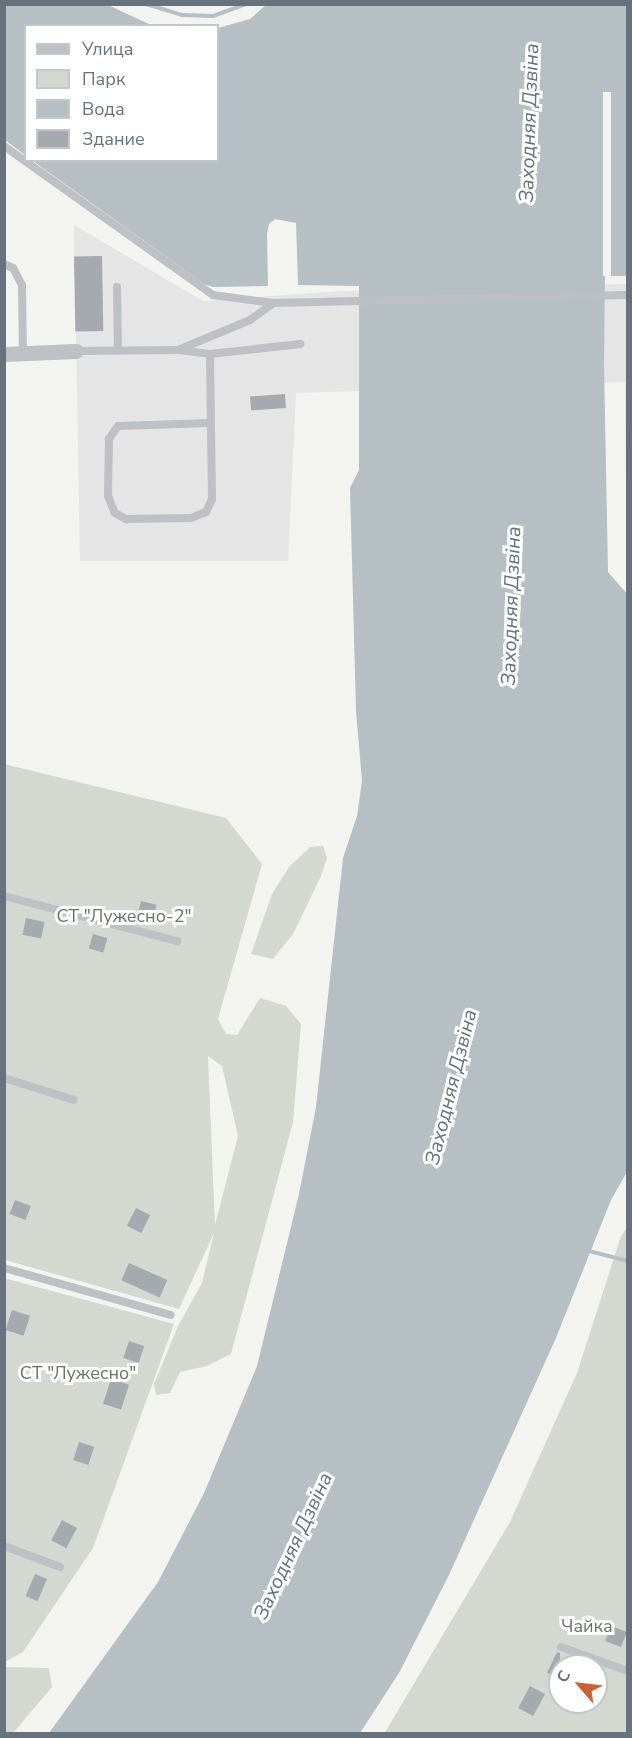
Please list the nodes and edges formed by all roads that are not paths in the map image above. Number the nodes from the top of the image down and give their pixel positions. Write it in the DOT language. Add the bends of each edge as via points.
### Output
graph roads {
  1 [pos="4,146"];
  2 [pos="24,160"];
  3 [pos="26,162"];
  4 [pos="4,264"];
  5 [pos="117,287"];
  6 [pos="627,296"];
  7 [pos="273,303"];
  8 [pos="300,344"];
  9 [pos="118,350"];
  10 [pos="178,350"];
  11 [pos="76,351"];
  12 [pos="4,354"];
  13 [pos="23,354"];
  14 [pos="210,354"];
  15 [pos="209,423"];
  16 [pos="4,896"];
  17 [pos="177,941"];
  18 [pos="4,1078"];
  19 [pos="74,1100"];
  20 [pos="6,1268"];
  21 [pos="4,1278"];
  22 [pos="171,1315"];
  23 [pos="4,1546"];
  24 [pos="60,1567"];
  25 [pos="561,1647"];
  26 [pos="627,1671"];
  1 -- 2 [label="lane"];
  3 -- 7 [label="lane" via="213,295"];
  4 -- 13 [label="lane" via="13,268 22,285"];
  5 -- 9 [label="lane"];
  6 -- 7 [label="lane"];
  7 -- 10 [label="lane" via="250,320"];
  8 -- 14 [label="lane"];
  9 -- 10 [label="lane"];
  9 -- 11 [label="lane"];
  10 -- 14 [label="lane"];
  11 -- 13 [label="street"];
  12 -- 13 [label="street"];
  14 -- 15 [label="lane"];
  15 -- 15 [label="lane" via="118,426 109,439 108,495 115,513 126,519 191,518 206,512 212,499"];
  16 -- 17 [label="lane"];
  18 -- 19 [label="lane"];
  20 -- 21 [label="lane"];
  20 -- 22 [label="lane"];
  23 -- 24 [label="lane"];
  25 -- 26 [label="lane"];
}
